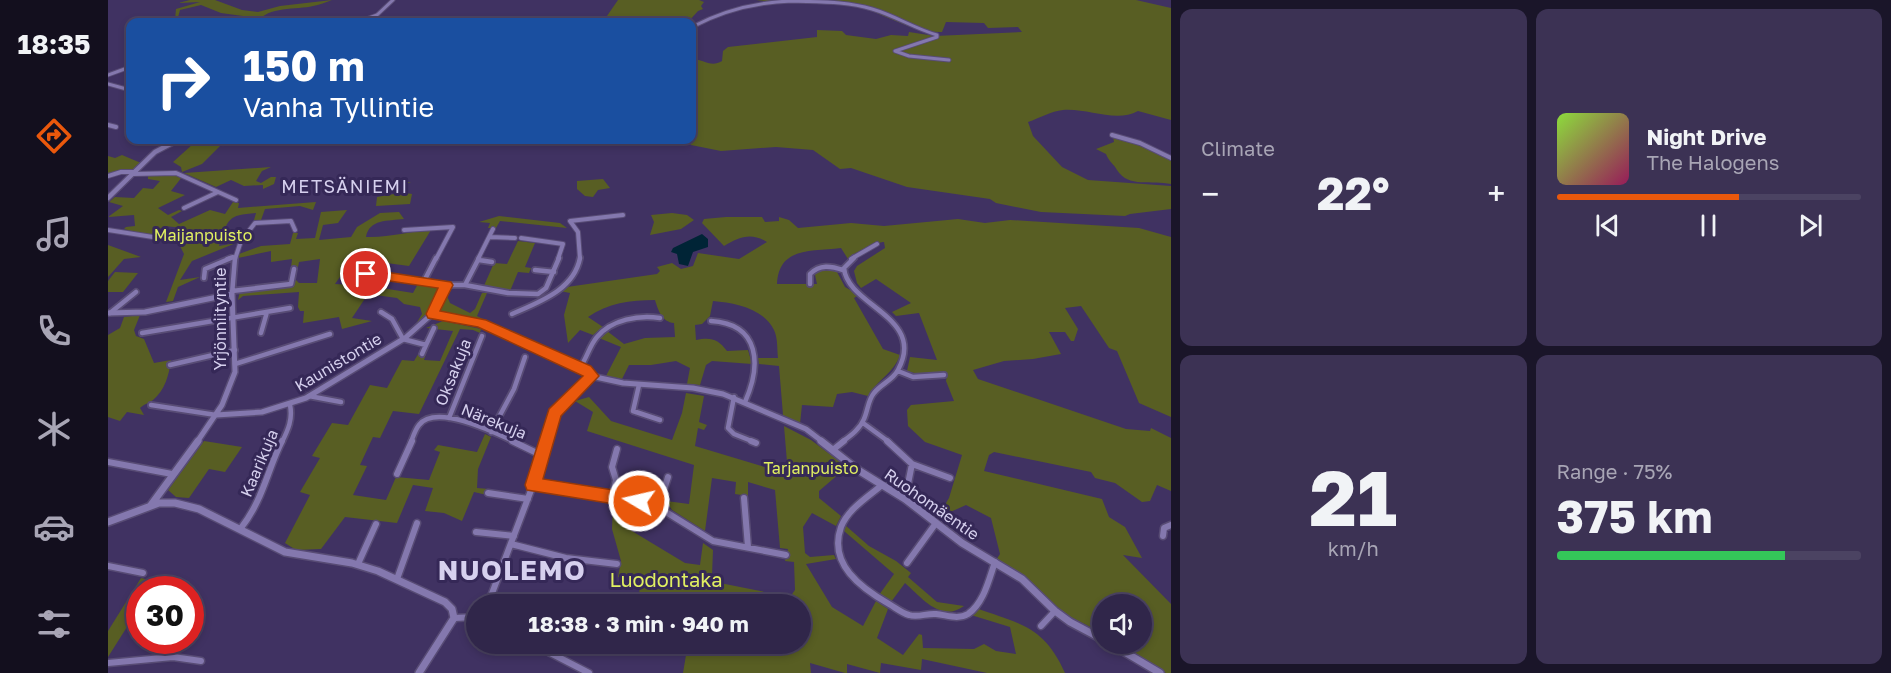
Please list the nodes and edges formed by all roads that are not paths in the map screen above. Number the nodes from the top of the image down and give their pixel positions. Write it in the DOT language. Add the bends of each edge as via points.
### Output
graph roads {
  1 [pos="393,0"];
  2 [pos="799,0"];
  3 [pos="792,1"];
  4 [pos="372,18"];
  5 [pos="696,25"];
  6 [pos="949,60"];
  7 [pos="126,68"];
  8 [pos="108,75"];
  9 [pos="108,84"];
  10 [pos="126,89"];
  11 [pos="108,125"];
  12 [pos="116,127"];
  13 [pos="1112,135"];
  14 [pos="170,144"];
  15 [pos="1171,158"];
  16 [pos="134,173"];
  17 [pos="108,176"];
  18 [pos="218,192"];
  19 [pos="108,198"];
  20 [pos="236,200"];
  21 [pos="184,208"];
  22 [pos="623,215"];
  23 [pos="493,229"];
  24 [pos="108,230"];
  25 [pos="295,230"];
  26 [pos="404,230"];
  27 [pos="490,237"];
  28 [pos="515,238"];
  29 [pos="521,238"];
  30 [pos="172,240"];
  31 [pos="877,244"];
  32 [pos="233,258"];
  33 [pos="479,260"];
  34 [pos="492,262"];
  35 [pos="294,268"];
  36 [pos="535,270"];
  37 [pos="843,270"];
  38 [pos="347,271"];
  39 [pos="554,272"];
  40 [pos="204,278"];
  41 [pos="424,280"];
  42 [pos="810,284"];
  43 [pos="446,285"];
  44 [pos="465,285"];
  45 [pos="136,292"];
  46 [pos="232,292"];
  47 [pos="535,295"];
  48 [pos="541,300"];
  49 [pos="290,308"];
  50 [pos="267,312"];
  51 [pos="381,312"];
  52 [pos="109,313"];
  53 [pos="432,314"];
  54 [pos="512,314"];
  55 [pos="660,318"];
  56 [pos="231,319"];
  57 [pos="711,321"];
  58 [pos="434,328"];
  59 [pos="142,333"];
  60 [pos="261,333"];
  61 [pos="330,334"];
  62 [pos="482,336"];
  63 [pos="403,339"];
  64 [pos="426,345"];
  65 [pos="235,350"];
  66 [pos="422,354"];
  67 [pos="525,357"];
  68 [pos="236,364"];
  69 [pos="170,365"];
  70 [pos="581,366"];
  71 [pos="898,371"];
  72 [pos="944,375"];
  73 [pos="591,376"];
  74 [pos="639,385"];
  75 [pos="309,396"];
  76 [pos="734,398"];
  77 [pos="341,402"];
  78 [pos="746,402"];
  79 [pos="151,405"];
  80 [pos="290,405"];
  81 [pos="216,415"];
  82 [pos="449,418"];
  83 [pos="660,420"];
  84 [pos="863,423"];
  85 [pos="491,432"];
  86 [pos="756,443"];
  87 [pos="617,449"];
  88 [pos="834,449"];
  89 [pos="543,456"];
  90 [pos="108,462"];
  91 [pos="912,464"];
  92 [pos="172,474"];
  93 [pos="397,474"];
  94 [pos="668,477"];
  95 [pos="950,478"];
  96 [pos="533,485"];
  97 [pos="882,485"];
  98 [pos="488,493"];
  99 [pos="612,497"];
  100 [pos="744,498"];
  101 [pos="528,499"];
  102 [pos="905,499"];
  103 [pos="653,504"];
  104 [pos="151,505"];
  105 [pos="108,522"];
  106 [pos="417,522"];
  107 [pos="936,523"];
  108 [pos="376,524"];
  109 [pos="1171,525"];
  110 [pos="241,528"];
  111 [pos="476,532"];
  112 [pos="514,536"];
  113 [pos="1163,536"];
  114 [pos="511,544"];
  115 [pos="748,547"];
  116 [pos="786,555"];
  117 [pos="994,562"];
  118 [pos="907,563"];
  119 [pos="358,564"];
  120 [pos="617,564"];
  121 [pos="108,566"];
  122 [pos="143,573"];
  123 [pos="397,579"];
  124 [pos="492,594"];
  125 [pos="1055,611"];
  126 [pos="466,617"];
  127 [pos="454,618"];
  128 [pos="1041,626"];
  129 [pos="1092,634"];
  130 [pos="552,654"];
  131 [pos="1128,654"];
  132 [pos="201,661"];
  133 [pos="108,663"];
  134 [pos="419,673"];
  135 [pos="589,673"];
  136 [pos="1161,673"];
  1 -- 4 [label="street"];
  2 -- 3 [label="street"];
  3 -- 5 [label="street" via="765,2"];
  3 -- 6 [label="street" via="847,3 872,9 937,34 938,37 895,51"];
  7 -- 8 [label="street"];
  9 -- 10 [label="street"];
  11 -- 12 [label="street"];
  13 -- 15 [label="street"];
  14 -- 16 [label="street" via="155,152"];
  16 -- 17 [label="street"];
  16 -- 18 [label="street" via="176,173"];
  16 -- 19 [label="street"];
  18 -- 20 [label="street"];
  18 -- 21 [label="street"];
  22 -- 48 [label="street" via="569,223 578,232 577,272"];
  23 -- 27 [label="street"];
  24 -- 30 [label="street"];
  25 -- 32 [label="street, Yrjönniityntie" via="291,221 255,223"];
  26 -- 41 [label="street" via="453,227"];
  27 -- 28 [label="street"];
  27 -- 33 [label="street"];
  29 -- 39 [label="street" via="563,244"];
  31 -- 37 [label="street" via="870,252 851,260"];
  32 -- 40 [label="street" via="205,269"];
  32 -- 46 [label="street, Yrjönniityntie"];
  33 -- 34 [label="street"];
  33 -- 44 [label="street"];
  35 -- 46 [label="street" via="291,284"];
  36 -- 39 [label="street"];
  37 -- 42 [label="street" via="818,268 810,274"];
  37 -- 71 [label="street" via="851,286 879,306 898,329 904,350"];
  38 -- 41 [label="street"];
  39 -- 47 [label="street" via="546,288"];
  41 -- 43 [label="street"];
  43 -- 44 [label="street"];
  43 -- 53 [label="street, Kaunistontie"];
  44 -- 47 [label="street"];
  45 -- 52 [label="street"];
  46 -- 52 [label="street" via="145,312"];
  46 -- 56 [label="street, Yrjönniityntie"];
  47 -- 48 [label="street"];
  48 -- 54 [label="street"];
  49 -- 50 [label="street"];
  50 -- 56 [label="street"];
  50 -- 60 [label="street"];
  51 -- 63 [label="street" via="392,319"];
  53 -- 63 [label="street, Kaunistontie"];
  53 -- 70 [label="street" via="481,323"];
  55 -- 70 [label="street" via="645,317 612,326 598,335"];
  56 -- 59 [label="street"];
  56 -- 65 [label="street, Yrjönniityntie"];
  57 -- 78 [label="street" via="738,328 752,348 756,367"];
  58 -- 64 [label="street"];
  61 -- 68 [label="street"];
  62 -- 82 [label="street, Oksakuja"];
  63 -- 64 [label="street"];
  63 -- 75 [label="street, Kaunistontie"];
  64 -- 66 [label="street"];
  65 -- 68 [label="street, Yrjönniityntie"];
  65 -- 69 [label="street"];
  67 -- 85 [label="street" via="514,389"];
  68 -- 81 [label="street, Yrjönniityntie" via="231,388"];
  70 -- 73 [label="street"];
  71 -- 72 [label="street" via="913,377"];
  71 -- 84 [label="street" via="871,397"];
  73 -- 74 [label="street, Ruohomäentie"];
  73 -- 89 [label="street" via="554,413"];
  74 -- 76 [label="street, Ruohomäentie" via="693,388"];
  74 -- 83 [label="street" via="633,411"];
  75 -- 77 [label="street"];
  75 -- 80 [label="street, Kaunistontie"];
  76 -- 78 [label="street, Ruohomäentie"];
  76 -- 86 [label="street" via="728,428"];
  78 -- 88 [label="street, Ruohomäentie" via="806,429"];
  79 -- 81 [label="street"];
  80 -- 81 [label="street, Kaunistontie" via="250,414"];
  80 -- 110 [label="street, Kaarikuja" via="289,428 255,510"];
  81 -- 92 [label="street, Yrjönniityntie"];
  82 -- 85 [label="street, Närekuja"];
  82 -- 93 [label="street, Närekuja" via="434,417 421,422"];
  84 -- 88 [label="street"];
  84 -- 91 [label="street"];
  85 -- 89 [label="street, Närekuja"];
  87 -- 99 [label="street" via="612,467 616,480"];
  88 -- 97 [label="street, Ruohomäentie"];
  89 -- 96 [label="street"];
  90 -- 92 [label="street"];
  91 -- 95 [label="street"];
  91 -- 102 [label="street"];
  92 -- 104 [label="street, Yrjönniityntie"];
  94 -- 103 [label="street" via="662,496"];
  96 -- 99 [label="street"];
  96 -- 101 [label="street"];
  97 -- 102 [label="street, Ruohomäentie"];
  97 -- 117 [label="street" via="846,519 837,548 851,578 879,599 911,616 968,614 988,581"];
  98 -- 101 [label="street"];
  99 -- 103 [label="street"];
  100 -- 115 [label="street"];
  101 -- 112 [label="street"];
  102 -- 107 [label="street, Ruohomäentie"];
  103 -- 115 [label="street" via="713,541"];
  104 -- 105 [label="street"];
  104 -- 110 [label="street" via="183,504"];
  106 -- 123 [label="street"];
  107 -- 117 [label="street, Ruohomäentie"];
  107 -- 118 [label="street"];
  108 -- 119 [label="street"];
  109 -- 113 [label="street" via="1164,528"];
  110 -- 119 [label="street" via="293,555"];
  111 -- 112 [label="street"];
  112 -- 114 [label="street"];
  114 -- 120 [label="street" via="567,558"];
  114 -- 124 [label="street"];
  115 -- 116 [label="street"];
  117 -- 125 [label="street, Ruohomäentie" via="1022,579"];
  119 -- 123 [label="street"];
  121 -- 122 [label="street"];
  123 -- 127 [label="street" via="445,602"];
  125 -- 128 [label="street"];
  125 -- 129 [label="street, Ruohomäentie"];
  126 -- 127 [label="street"];
  127 -- 134 [label="street"];
  130 -- 135 [label="street"];
  131 -- 136 [label="street"];
  132 -- 133 [label="street" via="173,657"];
}
